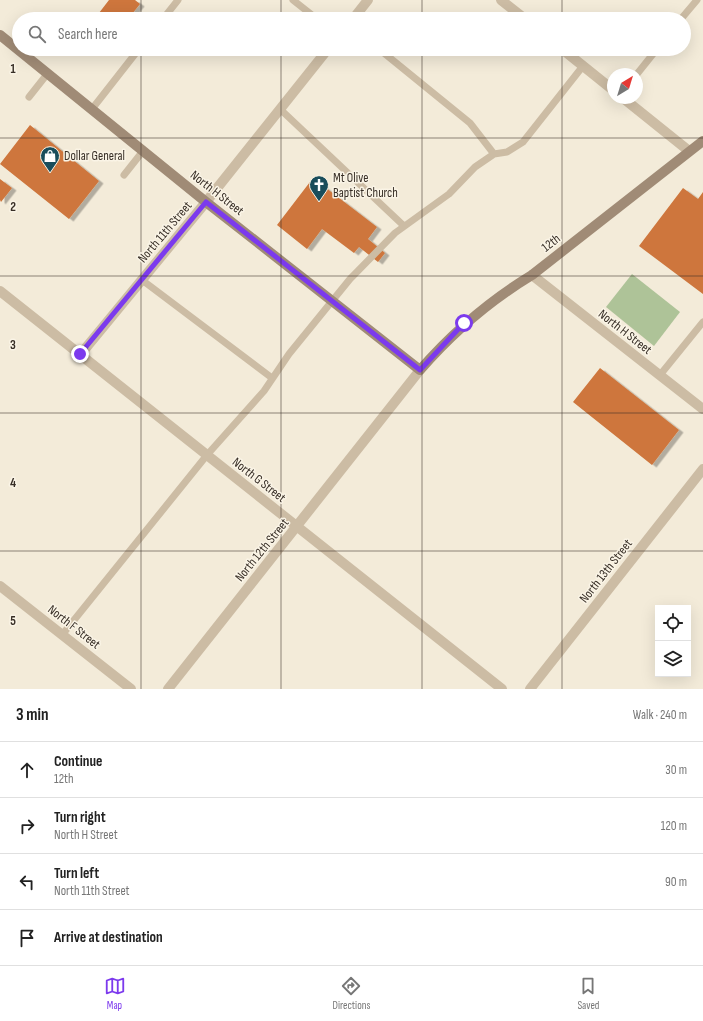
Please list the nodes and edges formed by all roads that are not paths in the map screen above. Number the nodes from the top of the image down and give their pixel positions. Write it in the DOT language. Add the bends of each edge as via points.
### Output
graph roads {
  1 [pos="178,0"];
  2 [pos="293,0"];
  3 [pos="368,0"];
  4 [pos="501,0"];
  5 [pos="697,0"];
  6 [pos="169,12"];
  7 [pos="308,12"];
  8 [pos="358,12"];
  9 [pos="516,12"];
  10 [pos="687,12"];
  11 [pos="0,35"];
  12 [pos="12,44"];
  13 [pos="27,56"];
  14 [pos="134,56"];
  15 [pos="322,56"];
  16 [pos="388,56"];
  17 [pos="571,56"];
  18 [pos="651,56"];
  19 [pos="583,66"];
  20 [pos="642,68"];
  21 [pos="48,73"];
  22 [pos="607,85"];
  23 [pos="29,97"];
  24 [pos="630,104"];
  25 [pos="92,109"];
  26 [pos="280,109"];
  27 [pos="703,141"];
  28 [pos="143,151"];
  29 [pos="689,151"];
  30 [pos="494,154"];
  31 [pos="124,175"];
  32 [pos="206,202"];
  33 [pos="404,226"];
  34 [pos="532,275"];
  35 [pos="142,280"];
  36 [pos="0,291"];
  37 [pos="332,301"];
  38 [pos="703,322"];
  39 [pos="80,354"];
  40 [pos="420,370"];
  41 [pos="660,375"];
  42 [pos="272,378"];
  43 [pos="703,409"];
  44 [pos="207,455"];
  45 [pos="703,469"];
  46 [pos="297,527"];
  47 [pos="0,586"];
  48 [pos="62,635"];
  49 [pos="131,689"];
  50 [pos="168,689"];
  51 [pos="502,689"];
  52 [pos="530,689"];
  1 -- 6 [label="lane"];
  2 -- 7 [label="lane"];
  3 -- 8 [label="street"];
  4 -- 9 [label="street"];
  5 -- 10 [label="lane"];
  11 -- 12 [label="street, North H Street"];
  13 -- 21 [label="street, North H Street"];
  14 -- 25 [label="lane"];
  15 -- 26 [label="street, North 11th Street"];
  16 -- 30 [label="lane" via="470,123"];
  17 -- 19 [label="street"];
  18 -- 20 [label="lane"];
  19 -- 22 [label="street"];
  19 -- 30 [label="lane" via="523,142 507,152"];
  21 -- 23 [label="lane"];
  21 -- 25 [label="street, North H Street"];
  24 -- 29 [label="street"];
  25 -- 28 [label="street, North H Street"];
  26 -- 32 [label="street, North 11th Street"];
  26 -- 33 [label="lane"];
  27 -- 29 [label="street, 12th"];
  28 -- 31 [label="lane"];
  28 -- 32 [label="street, North H Street"];
  29 -- 34 [label="street, 12th"];
  30 -- 33 [label="lane" via="474,167 449,194"];
  32 -- 35 [label="street, North 11th Street"];
  32 -- 37 [label="street, North H Street"];
  33 -- 37 [label="lane" via="350,279"];
  34 -- 40 [label="street, 12th" via="507,290 464,323"];
  34 -- 41 [label="street, North H Street"];
  35 -- 39 [label="street, North 11th Street"];
  35 -- 42 [label="lane"];
  36 -- 39 [label="street, North G Street"];
  37 -- 40 [label="street, North H Street"];
  37 -- 42 [label="lane"];
  38 -- 41 [label="lane"];
  39 -- 44 [label="street, North G Street"];
  40 -- 46 [label="street, North 12th Street"];
  41 -- 43 [label="street, North H Street"];
  42 -- 44 [label="lane" via="264,391"];
  44 -- 46 [label="street, North G Street"];
  44 -- 48 [label="lane"];
  45 -- 52 [label="street, North 13th Street"];
  46 -- 50 [label="street, North 12th Street"];
  46 -- 51 [label="street, North G Street"];
  47 -- 48 [label="street, North F Street"];
  48 -- 49 [label="street, North F Street"];
}
